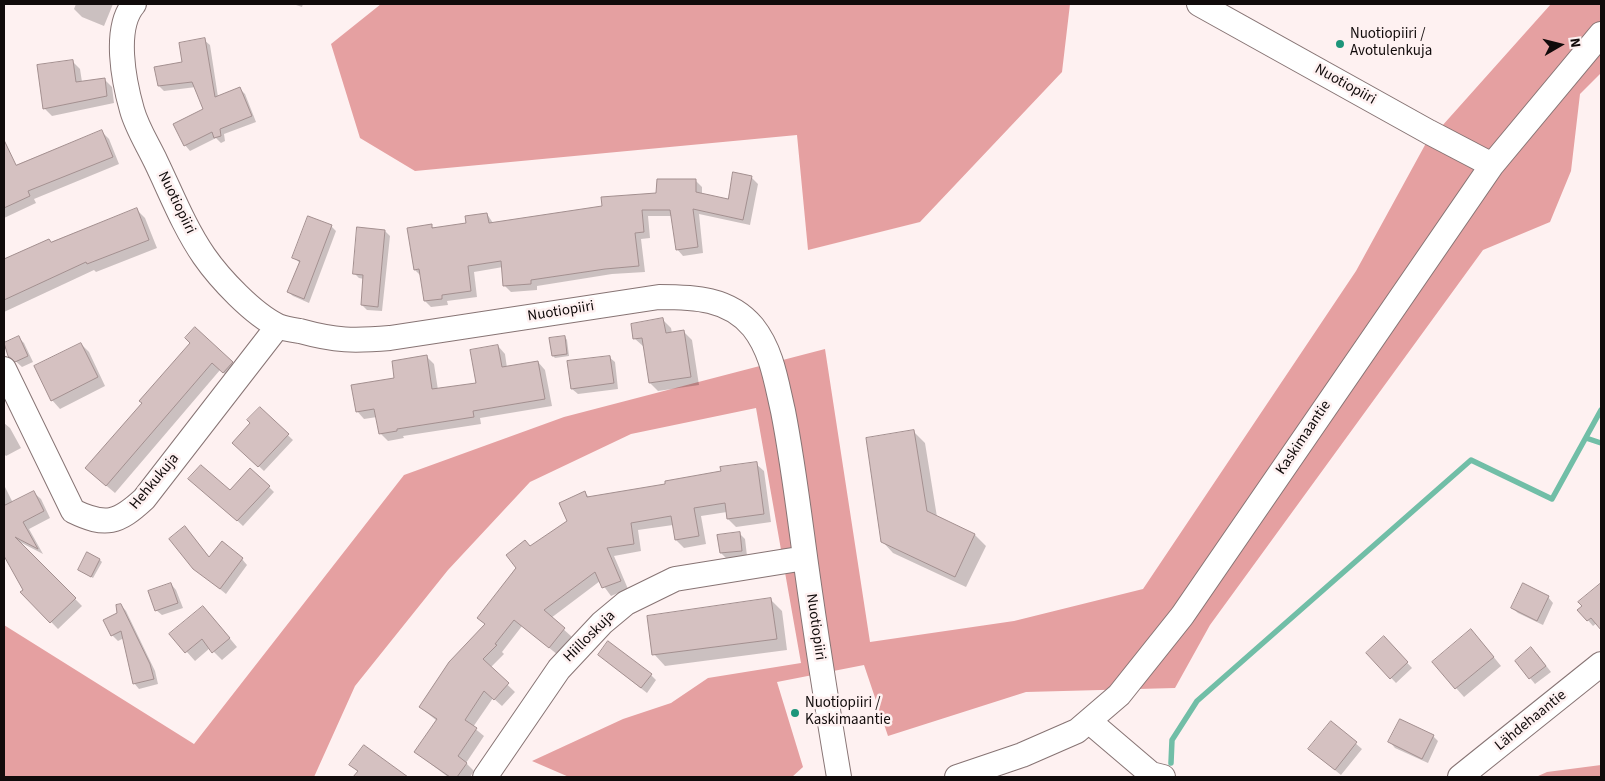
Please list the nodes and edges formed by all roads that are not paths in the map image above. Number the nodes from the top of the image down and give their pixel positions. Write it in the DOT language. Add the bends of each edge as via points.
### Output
graph roads {
  1 [pos="134,4"];
  2 [pos="1199,4"];
  3 [pos="1601,34"];
  4 [pos="1492,164"];
  5 [pos="278,326"];
  6 [pos="4,369"];
  7 [pos="806,558"];
  8 [pos="1601,664"];
  9 [pos="1090,722"];
  10 [pos="1155,776"];
  11 [pos="484,777"];
  12 [pos="839,777"];
  13 [pos="957,777"];
  14 [pos="1460,777"];
  1 -- 5 [label="street, Nuotiopiiri" via="122,36 125,80 132,112 190,234 205,258 225,283"];
  2 -- 4 [label="street, Nuotiopiiri"];
  3 -- 4 [label="street, Kaskimaantie"];
  4 -- 9 [label="street, Kaskimaantie" via="1182,616 1124,690"];
  5 -- 6 [label="street, Hehkukuja" via="144,499 113,521 92,520 73,511"];
  5 -- 7 [label="street, Nuotiopiiri" via="333,340 360,341 659,297 694,297 723,304 752,326 766,346 774,370 789,442"];
  7 -- 11 [label="street, Hiilloskuja" via="676,579 626,604 602,623 559,669"];
  7 -- 12 [label="street, Nuotiopiiri"];
  8 -- 14 [label="street, Lähdehaantie"];
  9 -- 10 [label="street"];
  9 -- 13 [label="street, Kaskimaantie" via="1022,755"];
}
